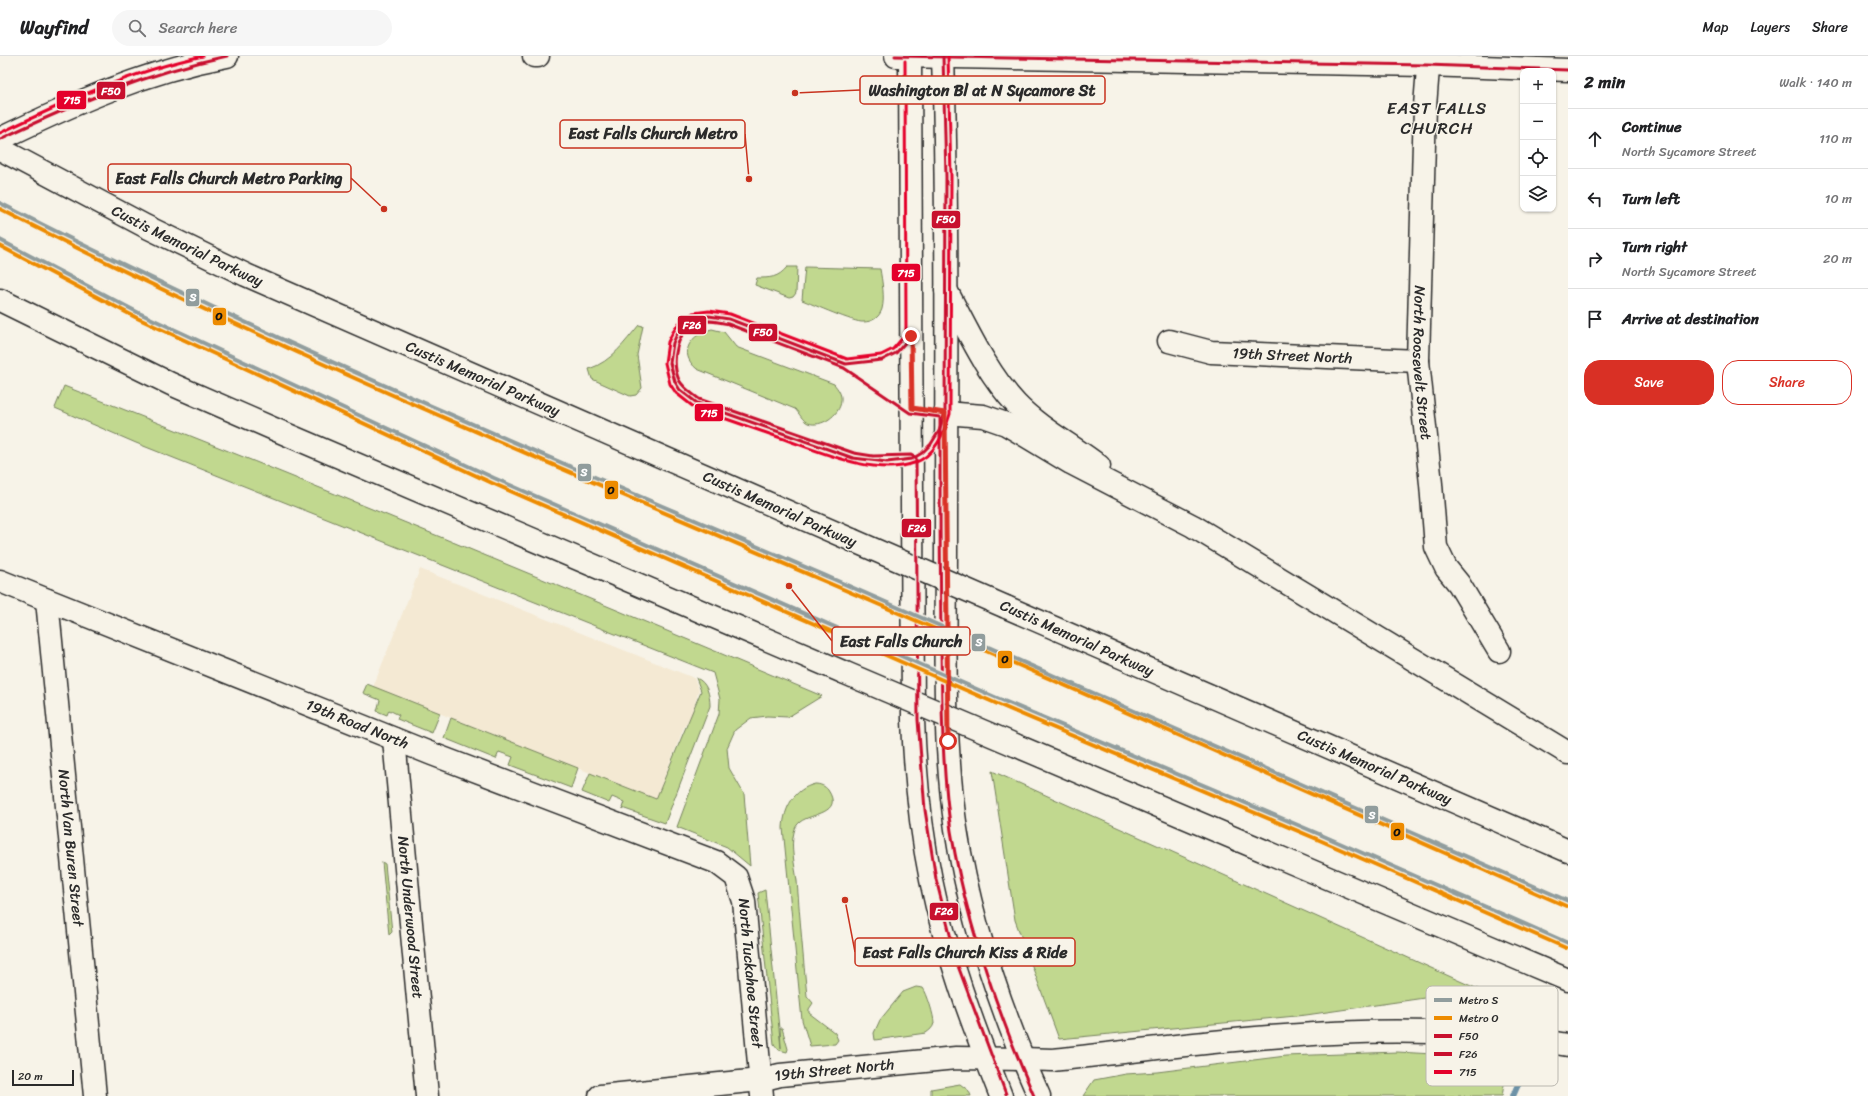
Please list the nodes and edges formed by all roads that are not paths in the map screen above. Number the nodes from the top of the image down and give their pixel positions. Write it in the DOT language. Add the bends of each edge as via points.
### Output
graph roads {
  1 [pos="227,56"];
  2 [pos="534,56"];
  3 [pos="538,56"];
  4 [pos="895,56"];
  5 [pos="910,56"];
  6 [pos="943,56"];
  7 [pos="1428,61"];
  8 [pos="1568,70"];
  9 [pos="0,139"];
  10 [pos="0,149"];
  11 [pos="946,290"];
  12 [pos="0,300"];
  13 [pos="1169,342"];
  14 [pos="1418,361"];
  15 [pos="912,408"];
  16 [pos="945,413"];
  17 [pos="1143,500"];
  18 [pos="0,581"];
  19 [pos="47,600"];
  20 [pos="1499,651"];
  21 [pos="394,739"];
  22 [pos="1568,754"];
  23 [pos="1568,851"];
  24 [pos="716,862"];
  25 [pos="1568,980"];
  26 [pos="1426,1031"];
  27 [pos="1558,1044"];
  28 [pos="1568,1045"];
  29 [pos="986,1058"];
  30 [pos="1023,1059"];
  31 [pos="761,1088"];
  32 [pos="95,1096"];
  33 [pos="427,1096"];
  34 [pos="600,1096"];
  35 [pos="1001,1096"];
  36 [pos="1039,1096"];
  1 -- 9 [label="main road" via="175,66 114,88"];
  2 -- 3 [label="main road"];
  4 -- 5 [label="main road"];
  5 -- 6 [label="main road"];
  5 -- 15 [label="main road"];
  6 -- 7 [label="main road" via="1106,61"];
  6 -- 11 [label="main road"];
  7 -- 8 [label="main road"];
  7 -- 14 [label="main road, North Roosevelt Street"];
  10 -- 23 [label="main road, Custis Memorial Parkway, bridge" via="144,226 246,275"];
  11 -- 16 [label="main road"];
  11 -- 17 [label="main road" via="990,370 1017,405 1044,428 1078,449"];
  12 -- 25 [label="main road, bridge" via="171,384"];
  13 -- 14 [label="main road, 19th Street North" via="1211,352"];
  14 -- 20 [label="main road, North Roosevelt Street" via="1432,484 1436,547 1446,568 1459,584"];
  15 -- 16 [label="main road"];
  15 -- 29 [label="main road" via="913,720 920,811 931,880 943,931 953,967"];
  16 -- 17 [label="main road" via="983,416 1006,424 1071,463"];
  16 -- 30 [label="main road" via="947,695 949,766 956,828 969,896 986,957"];
  17 -- 22 [label="main road" via="1193,526"];
  18 -- 19 [label="main road, 19th Road North"];
  19 -- 21 [label="main road, 19th Road North"];
  19 -- 32 [label="main road, North Van Buren Street"];
  21 -- 24 [label="main road, 19th Road North"];
  21 -- 33 [label="main road, North Underwood Street"];
  24 -- 31 [label="main road, North Tuckahoe Street" via="736,876 744,901"];
  26 -- 30 [label="main road, 19th Street North" via="1350,1031 1274,1036 1053,1060"];
  27 -- 28 [label="main road, 19th Street North"];
  29 -- 30 [label="main road, 19th Street North"];
  29 -- 31 [label="main road, 19th Street North" via="947,1058 780,1075"];
  29 -- 35 [label="main road"];
  30 -- 36 [label="main road"];
  31 -- 34 [label="main road, 19th Street North"];
}
